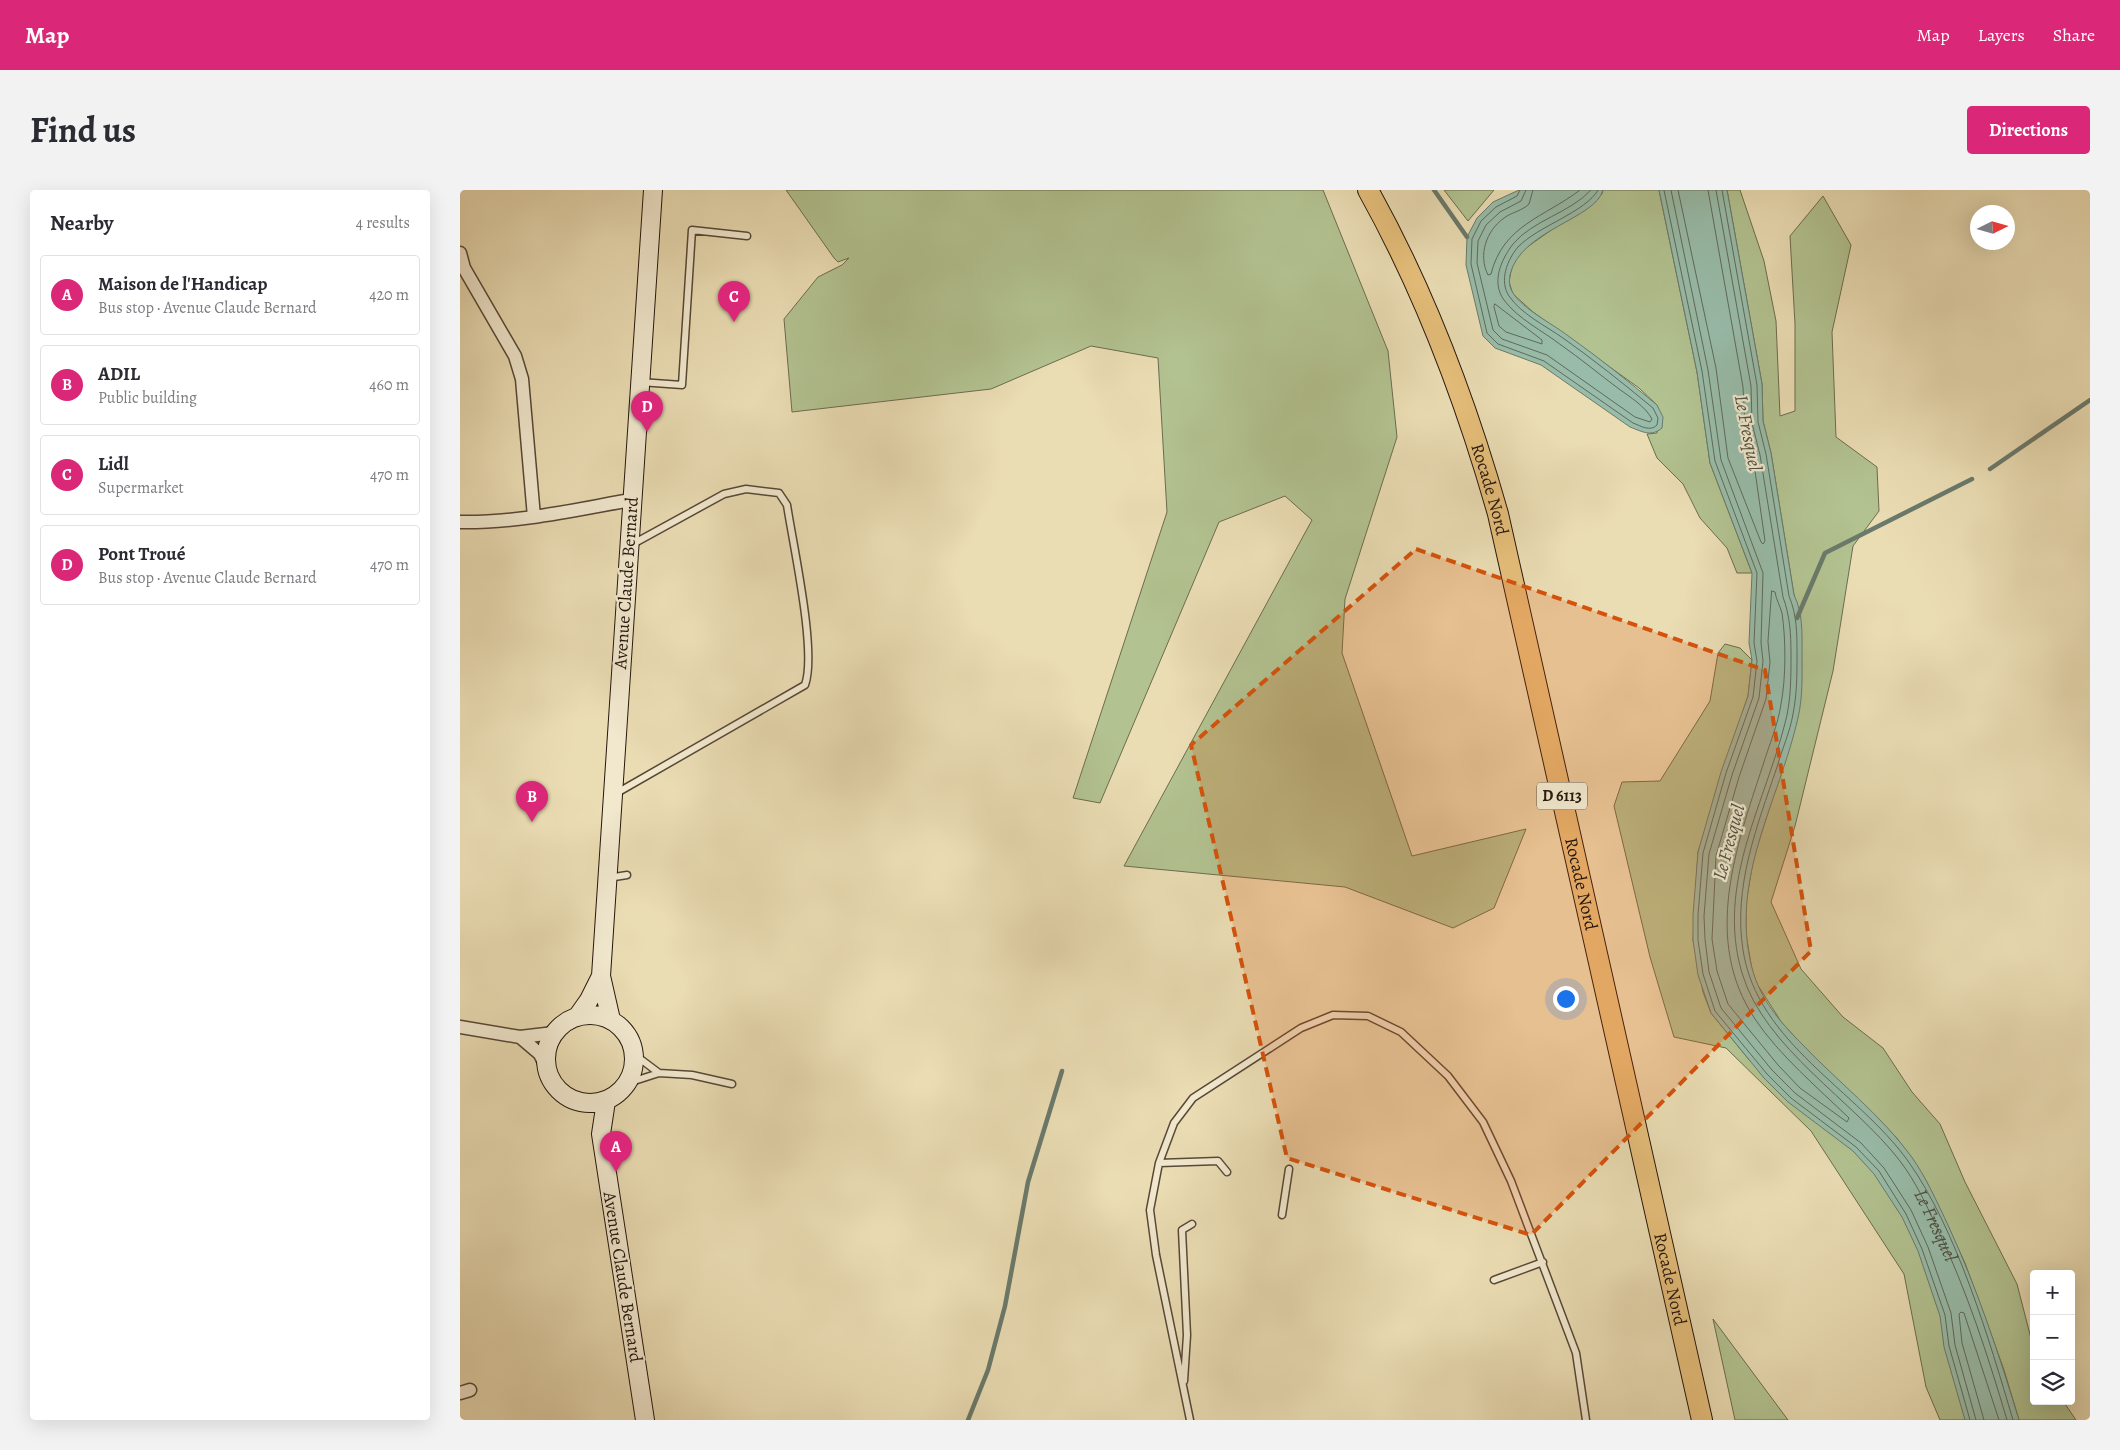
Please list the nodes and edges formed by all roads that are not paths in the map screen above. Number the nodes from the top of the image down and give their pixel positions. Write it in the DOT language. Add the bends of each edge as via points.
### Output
graph roads {
  1 [pos="653,190"];
  2 [pos="1368,190"];
  3 [pos="747,236"];
  4 [pos="460,253"];
  5 [pos="639,382"];
  6 [pos="631,500"];
  7 [pos="534,517"];
  8 [pos="460,522"];
  9 [pos="628,547"];
  10 [pos="612,795"];
  11 [pos="628,875"];
  12 [pos="607,878"];
  13 [pos="601,976"];
  14 [pos="577,1017"];
  15 [pos="611,1020"];
  16 [pos="460,1027"];
  17 [pos="554,1033"];
  18 [pos="520,1037"];
  19 [pos="634,1055"];
  20 [pos="546,1067"];
  21 [pos="659,1073"];
  22 [pos="628,1083"];
  23 [pos="732,1084"];
  24 [pos="606,1101"];
  25 [pos="584,1104"];
  26 [pos="601,1134"];
  27 [pos="1159,1163"];
  28 [pos="1289,1169"];
  29 [pos="1227,1172"];
  30 [pos="1282,1215"];
  31 [pos="1192,1224"];
  32 [pos="1543,1262"];
  33 [pos="1494,1280"];
  34 [pos="1184,1392"];
  35 [pos="645,1420"];
  36 [pos="1189,1420"];
  37 [pos="1586,1420"];
  38 [pos="1702,1420"];
  1 -- 5 [label="street, Avenue Claude Bernard"];
  2 -- 38 [label="main road, Rocade Nord / D 6113" via="1436,327 1479,444 1498,514"];
  3 -- 5 [label="lane" via="692,230 682,384"];
  4 -- 7 [label="street" via="464,268 515,356 522,379"];
  5 -- 6 [label="street, Avenue Claude Bernard"];
  6 -- 7 [label="street"];
  6 -- 9 [label="street, Avenue Claude Bernard"];
  7 -- 8 [label="street"];
  9 -- 10 [label="street, Avenue Claude Bernard"];
  9 -- 10 [label="lane" via="724,494 746,488 779,494 788,505 809,675 805,686"];
  10 -- 12 [label="street, Avenue Claude Bernard"];
  11 -- 12 [label="lane"];
  12 -- 13 [label="street, Avenue Claude Bernard"];
  13 -- 14 [label="street, Avenue Claude Bernard"];
  13 -- 15 [label="street, Avenue Claude Bernard"];
  14 -- 15 [label="street" via="588,1015"];
  14 -- 17 [label="street"];
  15 -- 19 [label="street" via="631,1040"];
  16 -- 18 [label="street"];
  17 -- 18 [label="street"];
  17 -- 20 [label="street" via="546,1055"];
  18 -- 20 [label="street" via="540,1054"];
  19 -- 21 [label="lane"];
  19 -- 22 [label="street" via="634,1069"];
  20 -- 25 [label="street" via="559,1091"];
  21 -- 22 [label="lane"];
  21 -- 23 [label="lane" via="692,1075"];
  22 -- 24 [label="street" via="619,1094"];
  24 -- 25 [label="street"];
  24 -- 26 [label="street, Avenue Claude Bernard"];
  25 -- 26 [label="street, Avenue Claude Bernard"];
  26 -- 35 [label="street, Avenue Claude Bernard"];
  27 -- 29 [label="lane" via="1218,1161"];
  27 -- 32 [label="lane" via="1174,1123 1193,1098 1301,1028 1333,1015 1368,1016 1401,1032 1448,1076 1483,1122"];
  27 -- 34 [label="lane" via="1150,1210"];
  28 -- 30 [label="lane"];
  31 -- 34 [label="lane" via="1182,1230 1187,1335"];
  32 -- 33 [label="lane"];
  32 -- 37 [label="lane" via="1576,1353"];
  34 -- 36 [label="lane"];
}
